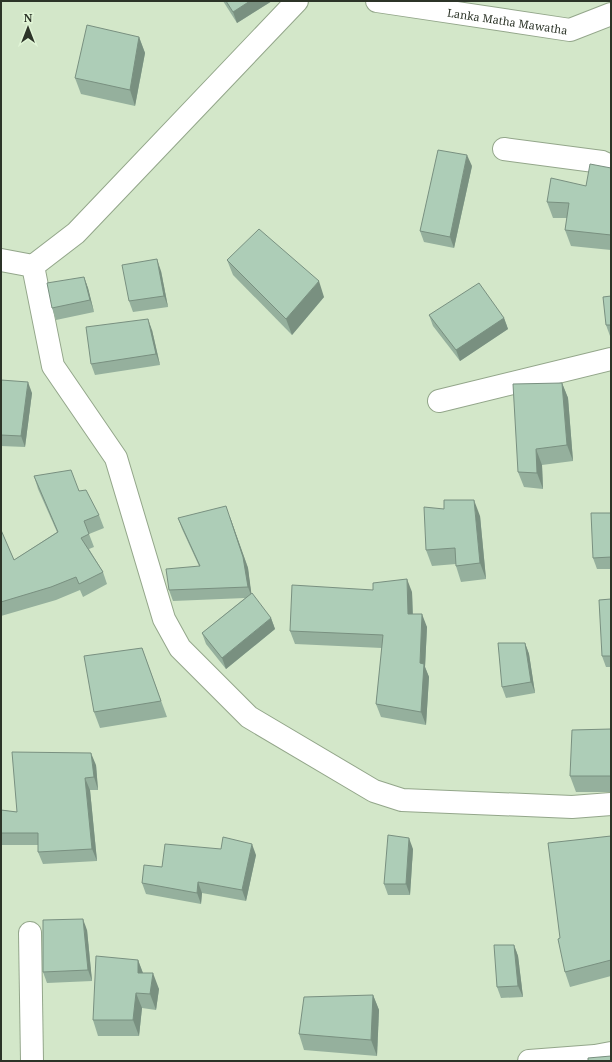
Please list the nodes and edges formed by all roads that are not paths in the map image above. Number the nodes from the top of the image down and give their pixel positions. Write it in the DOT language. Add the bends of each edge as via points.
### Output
graph roads {
  1 [pos="297,1"];
  2 [pos="377,1"];
  3 [pos="611,14"];
  4 [pos="504,149"];
  5 [pos="611,166"];
  6 [pos="1,260"];
  7 [pos="33,266"];
  8 [pos="611,359"];
  9 [pos="439,401"];
  10 [pos="611,804"];
  11 [pos="30,934"];
  12 [pos="611,1053"];
  13 [pos="32,1061"];
  14 [pos="528,1061"];
  1 -- 7 [label="street" via="76,233"];
  2 -- 3 [label="street, Lanka Matha Mawatha" via="570,30"];
  4 -- 5 [label="street" via="602,162"];
  6 -- 7 [label="street"];
  7 -- 10 [label="street" via="53,366 116,458 164,619 180,648 249,717 374,791 402,800 572,807"];
  8 -- 9 [label="street"];
  11 -- 13 [label="street"];
  12 -- 14 [label="street"];
}
